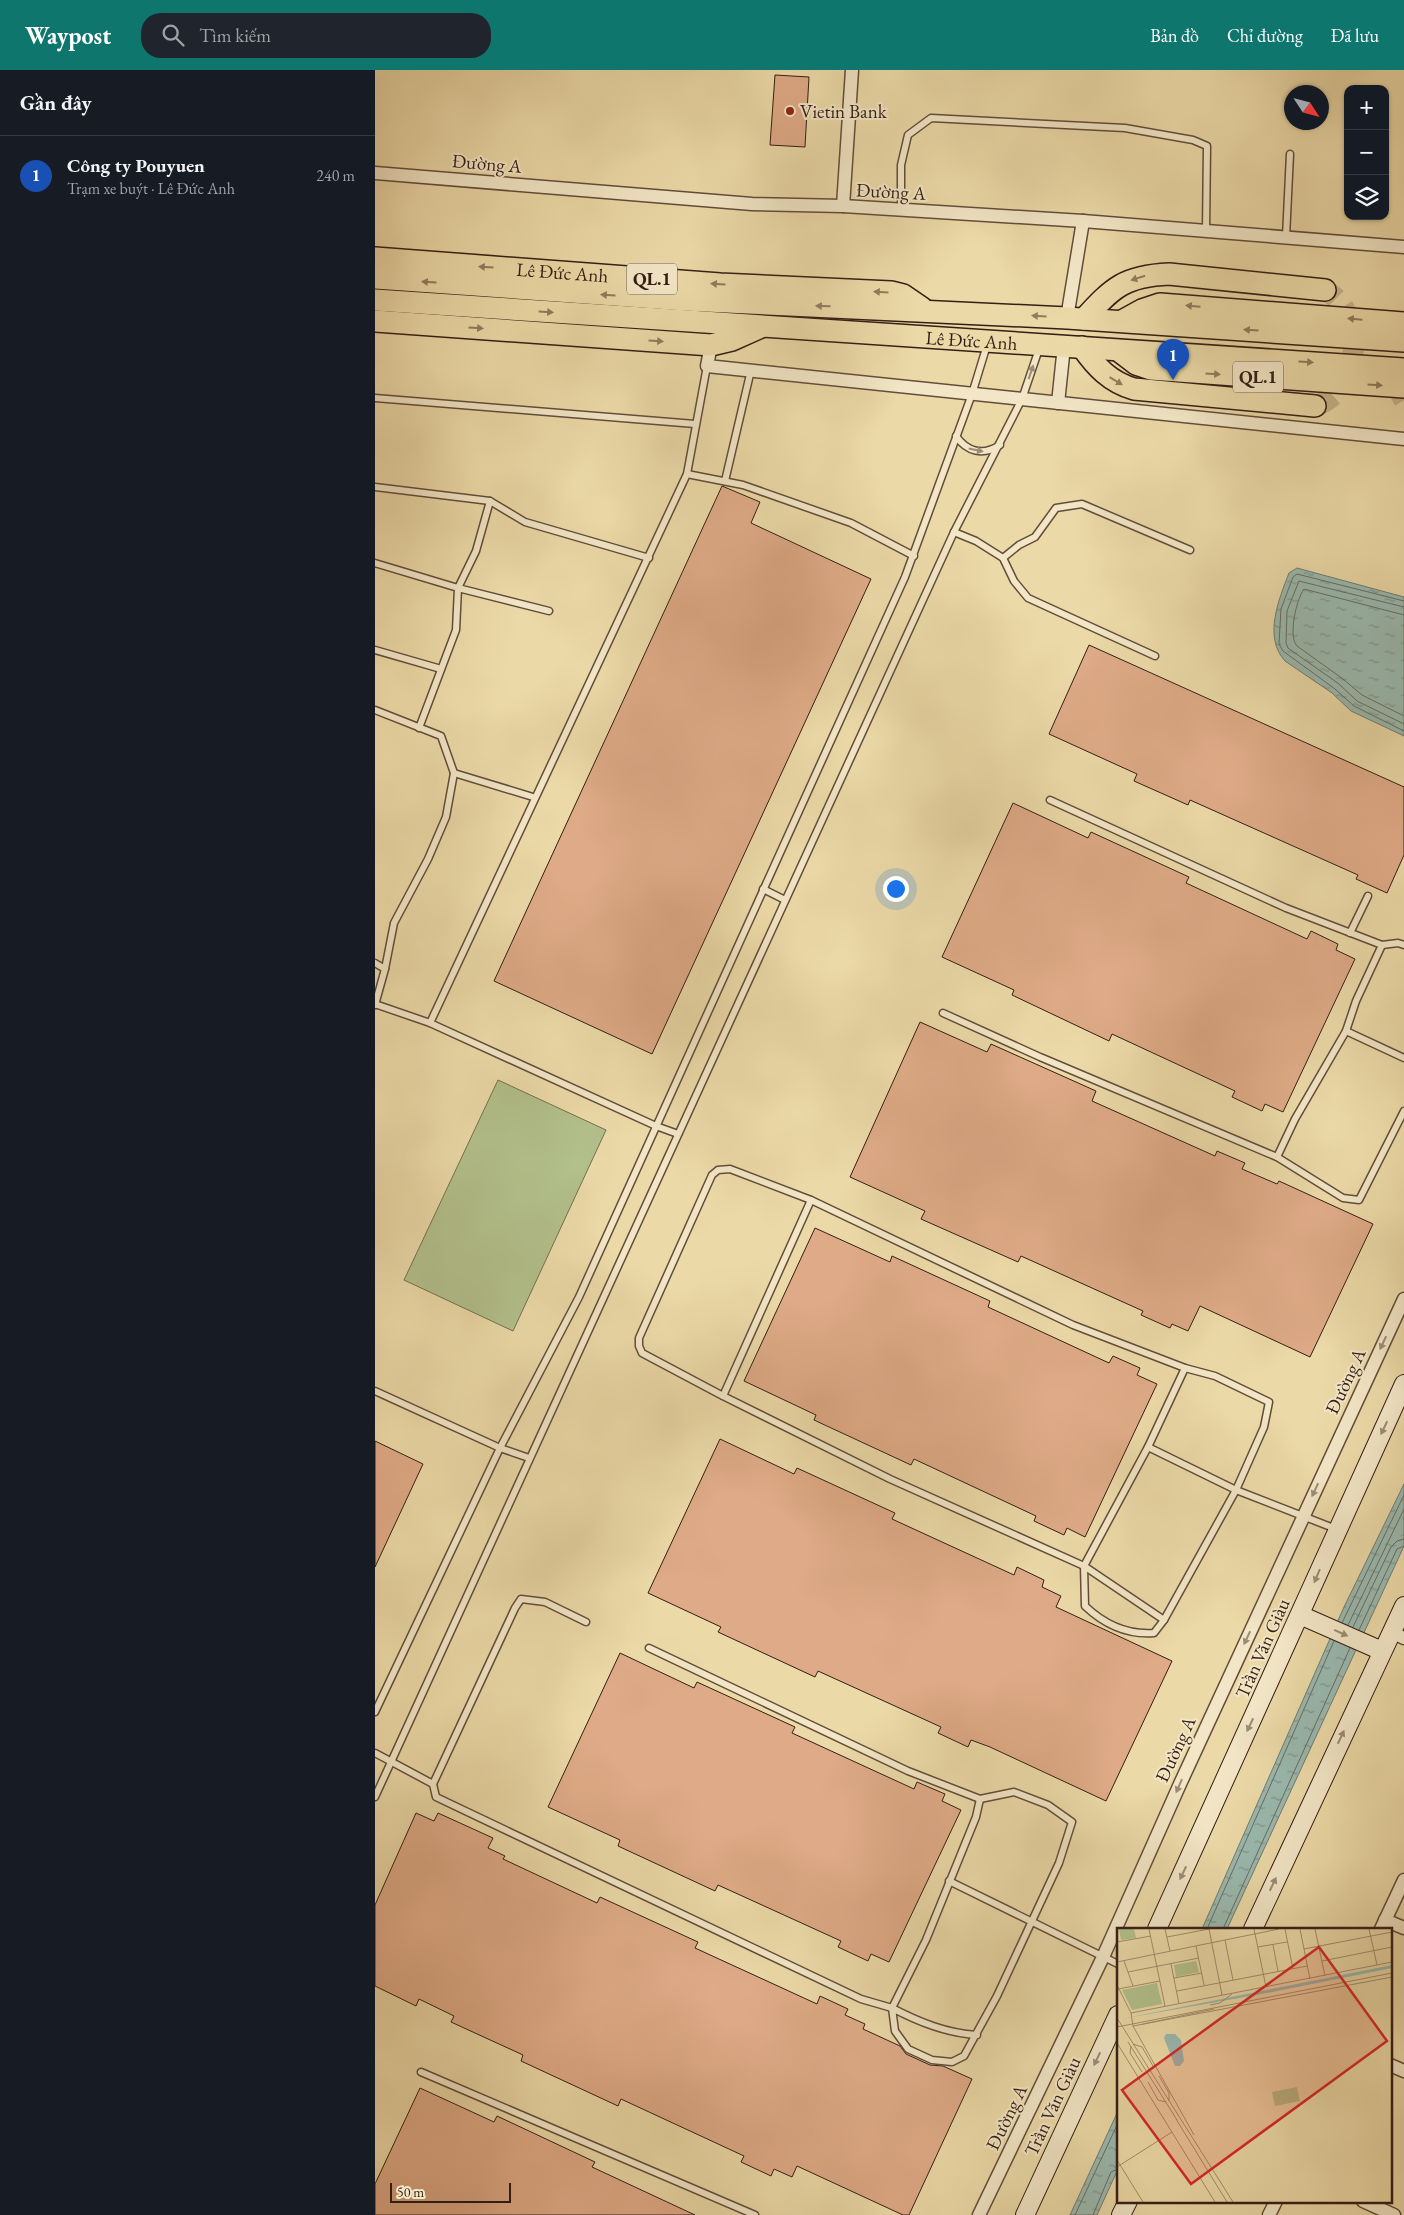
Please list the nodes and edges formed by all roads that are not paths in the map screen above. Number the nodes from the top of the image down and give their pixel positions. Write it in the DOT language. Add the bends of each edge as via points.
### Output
graph roads {
  1 [pos="852,70"];
  2 [pos="1290,154"];
  3 [pos="375,173"];
  4 [pos="843,206"];
  5 [pos="901,210"];
  6 [pos="1083,221"];
  7 [pos="1206,231"];
  8 [pos="1286,237"];
  9 [pos="1404,247"];
  10 [pos="375,258"];
  11 [pos="375,278"];
  12 [pos="1325,290"];
  13 [pos="375,300"];
  14 [pos="924,310"];
  15 [pos="1076,318"];
  16 [pos="375,321"];
  17 [pos="1122,321"];
  18 [pos="681,322"];
  19 [pos="1404,323"];
  20 [pos="764,326"];
  21 [pos="988,341"];
  22 [pos="1404,341"];
  23 [pos="711,345"];
  24 [pos="1041,345"];
  25 [pos="1073,347"];
  26 [pos="1117,350"];
  27 [pos="707,366"];
  28 [pos="1404,369"];
  29 [pos="751,370"];
  30 [pos="1404,387"];
  31 [pos="972,394"];
  32 [pos="375,398"];
  33 [pos="1022,399"];
  34 [pos="1058,403"];
  35 [pos="1315,406"];
  36 [pos="695,424"];
  37 [pos="956,436"];
  38 [pos="1404,439"];
  39 [pos="1000,445"];
  40 [pos="687,474"];
  41 [pos="725,481"];
  42 [pos="375,487"];
  43 [pos="490,501"];
  44 [pos="954,532"];
  45 [pos="1190,550"];
  46 [pos="914,556"];
  47 [pos="649,558"];
  48 [pos="1003,558"];
  49 [pos="375,563"];
  50 [pos="459,588"];
  51 [pos="549,611"];
  52 [pos="375,650"];
  53 [pos="1155,656"];
  54 [pos="441,669"];
  55 [pos="375,710"];
  56 [pos="419,728"];
  57 [pos="454,773"];
  58 [pos="533,797"];
  59 [pos="1050,800"];
  60 [pos="763,889"];
  61 [pos="1368,896"];
  62 [pos="785,900"];
  63 [pos="1350,934"];
  64 [pos="1382,945"];
  65 [pos="1404,945"];
  66 [pos="375,963"];
  67 [pos="385,968"];
  68 [pos="375,1004"];
  69 [pos="943,1013"];
  70 [pos="430,1023"];
  71 [pos="1346,1031"];
  72 [pos="1404,1058"];
  73 [pos="1404,1111"];
  74 [pos="656,1126"];
  75 [pos="678,1134"];
  76 [pos="1277,1157"];
  77 [pos="811,1200"];
  78 [pos="1404,1299"];
  79 [pos="1185,1368"];
  80 [pos="1404,1384"];
  81 [pos="375,1391"];
  82 [pos="723,1396"];
  83 [pos="1149,1447"];
  84 [pos="500,1448"];
  85 [pos="529,1458"];
  86 [pos="1236,1490"];
  87 [pos="1303,1515"];
  88 [pos="1337,1530"];
  89 [pos="1084,1566"];
  90 [pos="1404,1606"];
  91 [pos="1300,1615"];
  92 [pos="1164,1620"];
  93 [pos="586,1622"];
  94 [pos="1397,1635"];
  95 [pos="649,1648"];
  96 [pos="1382,1651"];
  97 [pos="375,1712"];
  98 [pos="375,1754"];
  99 [pos="392,1760"];
  100 [pos="433,1784"];
  101 [pos="375,1797"];
  102 [pos="980,1799"];
  103 [pos="1404,1880"];
  104 [pos="949,1881"];
  105 [pos="1030,1922"];
  106 [pos="1383,1924"];
  107 [pos="1157,1928"];
  108 [pos="1253,1928"];
  109 [pos="1404,1928"];
  110 [pos="1103,1957"];
  111 [pos="1117,1964"];
  112 [pos="892,2008"];
  113 [pos="1117,2017"];
  114 [pos="977,2035"];
  115 [pos="1391,2065"];
  116 [pos="1404,2071"];
  117 [pos="421,2072"];
  118 [pos="1128,2202"];
  119 [pos="1276,2202"];
  120 [pos="1365,2202"];
  121 [pos="755,2215"];
  122 [pos="979,2215"];
  123 [pos="1025,2215"];
  124 [pos="1121,2215"];
  125 [pos="1269,2215"];
  126 [pos="1394,2215"];
  1 -- 4 [label="street"];
  2 -- 8 [label="lane"];
  3 -- 4 [label="street, Đường A" via="753,204"];
  4 -- 5 [label="street, Đường A"];
  5 -- 6 [label="street, Đường A"];
  5 -- 7 [label="lane" via="901,165 908,135 931,118 1125,128 1193,140 1207,146"];
  6 -- 7 [label="street, Đường A"];
  6 -- 15 [label="street"];
  7 -- 8 [label="street, Đường A"];
  8 -- 9 [label="street, Đường A"];
  14 -- 10 [label="highway, Lê Đức Anh / QL.1, one-way" via="903,295 891,292 721,284"];
  14 -- 11 [label="highway, Lê Đức Anh / QL.1, one-way" via="685,300"];
  12 -- 15 [label="highway, one-way" via="1169,274 1145,275 1123,282"];
  13 -- 18 [label="highway, Lê Đức Anh / QL.1, one-way"];
  15 -- 14 [label="highway, Lê Đức Anh / QL.1, one-way"];
  15 -- 17 [label="highway, Lê Đức Anh / QL.1"];
  16 -- 23 [label="highway, Lê Đức Anh / QL.1, one-way"];
  19 -- 17 [label="highway, one-way" via="1160,304"];
  22 -- 17 [label="highway, Lê Đức Anh / QL.1, one-way"];
  18 -- 20 [label="highway, Lê Đức Anh / QL.1"];
  18 -- 23 [label="highway"];
  20 -- 21 [label="highway, Lê Đức Anh / QL.1"];
  20 -- 23 [label="highway, Lê Đức Anh / QL.1"];
  21 -- 24 [label="highway, Lê Đức Anh / QL.1"];
  21 -- 31 [label="lane"];
  23 -- 27 [label="street"];
  24 -- 25 [label="highway, Lê Đức Anh / QL.1"];
  33 -- 24 [label="lane, one-way"];
  25 -- 26 [label="highway, Lê Đức Anh / QL.1"];
  25 -- 34 [label="street"];
  25 -- 35 [label="highway, one-way" via="1121,385"];
  26 -- 28 [label="highway, Lê Đức Anh / QL.1, one-way"];
  26 -- 30 [label="highway, QL.1, one-way" via="1136,364 1151,369"];
  27 -- 29 [label="street"];
  27 -- 36 [label="lane"];
  29 -- 31 [label="street"];
  29 -- 41 [label="lane"];
  31 -- 33 [label="street"];
  31 -- 37 [label="lane"];
  32 -- 36 [label="lane"];
  33 -- 34 [label="street"];
  33 -- 39 [label="lane"];
  34 -- 38 [label="street"];
  36 -- 40 [label="lane"];
  37 -- 39 [label="lane, one-way" via="964,446 975,451 988,451"];
  37 -- 46 [label="lane"];
  39 -- 44 [label="lane"];
  40 -- 41 [label="lane"];
  40 -- 47 [label="lane"];
  41 -- 46 [label="lane" via="851,523"];
  42 -- 43 [label="lane"];
  43 -- 47 [label="lane" via="525,522"];
  43 -- 50 [label="lane" via="476,551"];
  44 -- 48 [label="lane"];
  44 -- 62 [label="lane"];
  45 -- 48 [label="lane" via="1082,504 1056,508 1035,537"];
  46 -- 60 [label="lane"];
  47 -- 58 [label="lane"];
  48 -- 53 [label="lane" via="1027,598"];
  49 -- 50 [label="lane"];
  50 -- 51 [label="lane"];
  50 -- 54 [label="lane" via="456,630"];
  52 -- 54 [label="lane"];
  54 -- 56 [label="lane"];
  55 -- 56 [label="lane"];
  56 -- 57 [label="lane" via="441,736"];
  57 -- 58 [label="lane"];
  57 -- 67 [label="lane" via="446,816 428,859 394,923"];
  58 -- 70 [label="lane"];
  59 -- 63 [label="lane"];
  60 -- 62 [label="lane"];
  60 -- 74 [label="lane"];
  61 -- 63 [label="lane"];
  62 -- 75 [label="lane"];
  63 -- 64 [label="lane"];
  64 -- 65 [label="lane"];
  64 -- 71 [label="lane"];
  66 -- 67 [label="lane"];
  67 -- 68 [label="lane"];
  68 -- 70 [label="lane"];
  69 -- 76 [label="lane"];
  70 -- 74 [label="lane"];
  71 -- 72 [label="lane"];
  71 -- 76 [label="lane"];
  73 -- 76 [label="lane" via="1359,1200 1343,1198"];
  74 -- 75 [label="lane"];
  74 -- 84 [label="lane" via="579,1297"];
  75 -- 85 [label="lane"];
  77 -- 79 [label="lane" via="1073,1325"];
  77 -- 82 [label="lane"];
  77 -- 82 [label="lane" via="743,1173 718,1170 712,1175 643,1328 639,1346 642,1353"];
  78 -- 87 [label="street, Đường A, one-way"];
  79 -- 83 [label="lane"];
  79 -- 86 [label="lane" via="1215,1376 1269,1402 1264,1427"];
  80 -- 88 [label="main road, Trần Văn Giàu, one-way"];
  81 -- 84 [label="lane"];
  82 -- 89 [label="lane" via="890,1479"];
  83 -- 86 [label="lane"];
  83 -- 89 [label="lane"];
  84 -- 85 [label="lane"];
  84 -- 97 [label="lane"];
  85 -- 99 [label="lane"];
  86 -- 87 [label="lane"];
  86 -- 92 [label="lane"];
  87 -- 88 [label="lane"];
  87 -- 110 [label="street, Đường A, one-way"];
  88 -- 91 [label="main road, Trần Văn Giàu, one-way"];
  89 -- 92 [label="lane"];
  89 -- 92 [label="lane" via="1085,1606 1099,1619 1139,1634 1154,1633"];
  90 -- 94 [label="main road"];
  91 -- 96 [label="main road, one-way"];
  91 -- 107 [label="main road, Trần Văn Giàu, one-way"];
  93 -- 100 [label="lane" via="545,1602 521,1598"];
  94 -- 96 [label="main road"];
  95 -- 102 [label="lane" via="899,1767"];
  108 -- 96 [label="main road, one-way"];
  98 -- 99 [label="lane"];
  99 -- 100 [label="lane"];
  99 -- 101 [label="lane"];
  100 -- 112 [label="lane" via="436,1797 861,1999"];
  102 -- 104 [label="lane" via="976,1817"];
  102 -- 105 [label="lane" via="1014,1792 1047,1805 1072,1822 1059,1863"];
  103 -- 106 [label="street"];
  104 -- 105 [label="lane"];
  104 -- 112 [label="lane" via="926,1940"];
  105 -- 110 [label="lane"];
  105 -- 114 [label="lane"];
  106 -- 109 [label="street"];
  110 -- 111 [label="lane"];
  110 -- 122 [label="street, Đường A"];
  112 -- 114 [label="lane" via="915,2020 954,2033"];
  112 -- 114 [label="lane" via="895,2031 908,2049 932,2060 952,2062 964,2056"];
  113 -- 123 [label="main road, Trần Văn Giàu, one-way"];
  115 -- 116 [label="street"];
  117 -- 121 [label="lane"];
  118 -- 124 [label="main road"];
  119 -- 125 [label="street"];
  120 -- 126 [label="street"];
}
